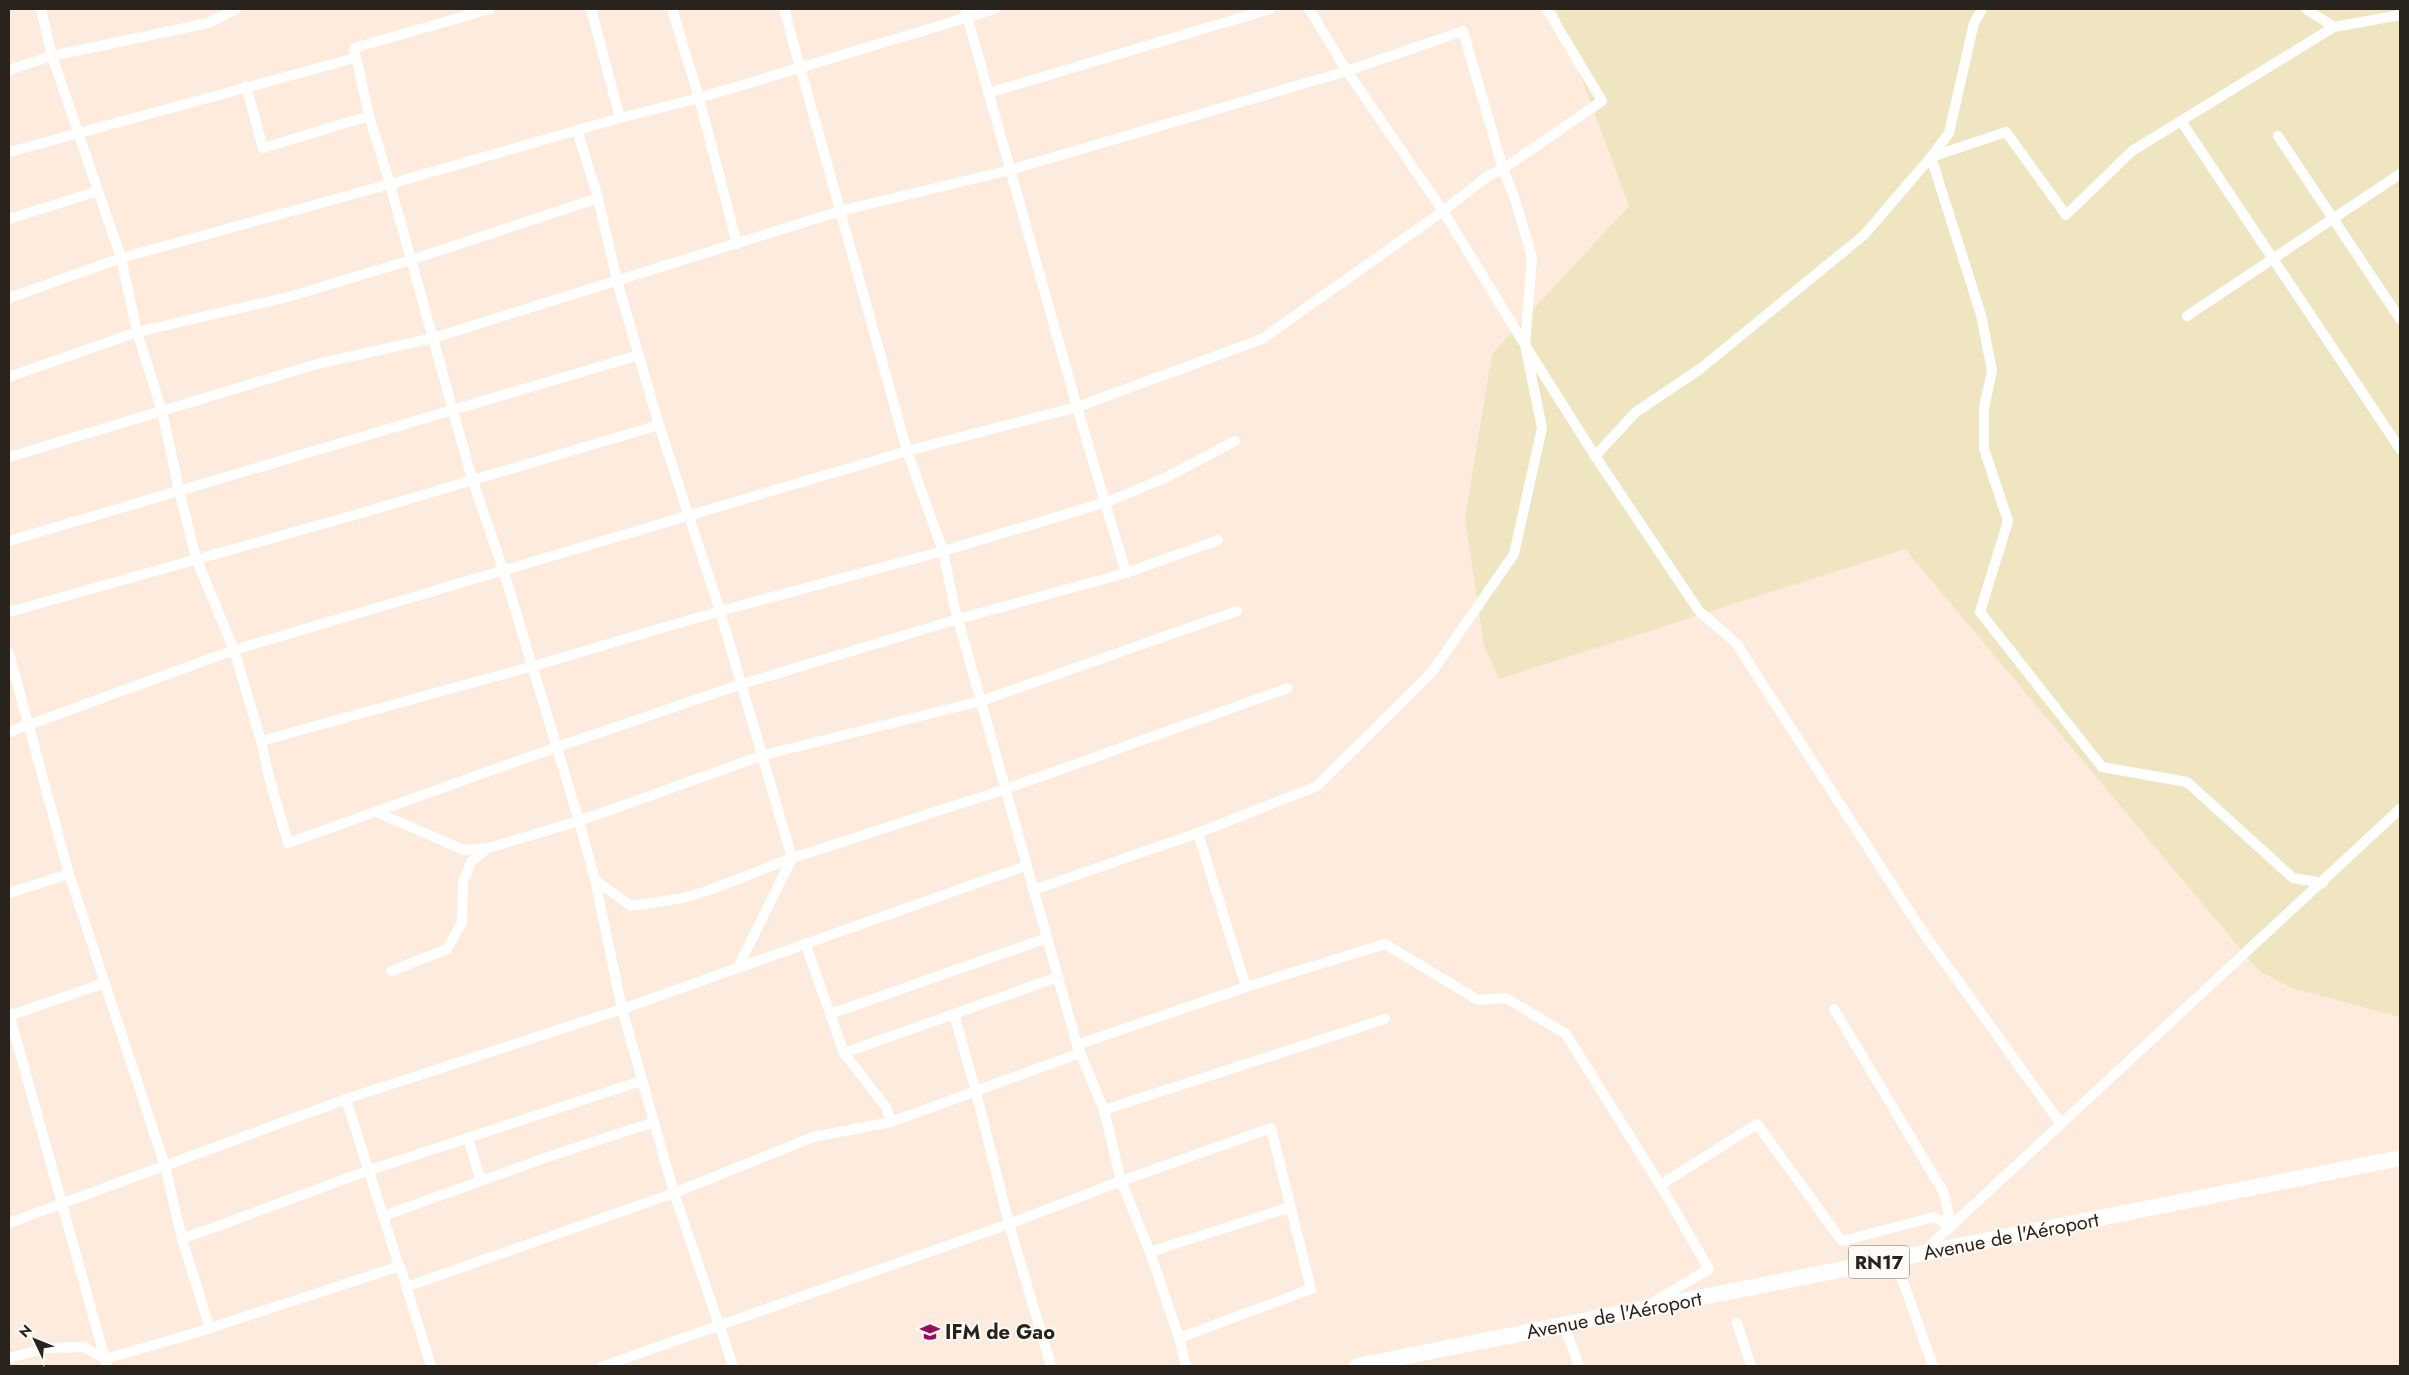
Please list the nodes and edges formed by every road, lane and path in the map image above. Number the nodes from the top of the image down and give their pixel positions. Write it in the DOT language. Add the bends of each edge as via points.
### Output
graph roads {
  1 [pos="41,9"];
  2 [pos="236,9"];
  3 [pos="490,9"];
  4 [pos="591,9"];
  5 [pos="672,9"];
  6 [pos="784,9"];
  7 [pos="995,9"];
  8 [pos="1270,9"];
  9 [pos="1309,9"];
  10 [pos="1548,9"];
  11 [pos="1982,9"];
  12 [pos="2306,9"];
  13 [pos="966,13"];
  14 [pos="2400,15"];
  15 [pos="2334,27"];
  16 [pos="52,56"];
  17 [pos="355,58"];
  18 [pos="800,66"];
  19 [pos="9,70"];
  20 [pos="1347,71"];
  21 [pos="246,86"];
  22 [pos="988,92"];
  23 [pos="699,98"];
  24 [pos="369,116"];
  25 [pos="620,118"];
  26 [pos="2181,120"];
  27 [pos="577,130"];
  28 [pos="79,133"];
  29 [pos="2278,136"];
  30 [pos="9,152"];
  31 [pos="1931,157"];
  32 [pos="1503,169"];
  33 [pos="1010,170"];
  34 [pos="2400,174"];
  35 [pos="390,184"];
  36 [pos="98,191"];
  37 [pos="598,198"];
  38 [pos="840,211"];
  39 [pos="1443,211"];
  40 [pos="9,218"];
  41 [pos="2334,218"];
  42 [pos="737,244"];
  43 [pos="121,258"];
  44 [pos="2273,258"];
  45 [pos="411,260"];
  46 [pos="618,281"];
  47 [pos="9,298"];
  48 [pos="2187,316"];
  49 [pos="2400,319"];
  50 [pos="136,332"];
  51 [pos="433,338"];
  52 [pos="1525,345"];
  53 [pos="639,355"];
  54 [pos="9,377"];
  55 [pos="1077,407"];
  56 [pos="162,411"];
  57 [pos="453,411"];
  58 [pos="659,425"];
  59 [pos="1235,441"];
  60 [pos="2400,449"];
  61 [pos="908,451"];
  62 [pos="1595,456"];
  63 [pos="9,457"];
  64 [pos="472,479"];
  65 [pos="178,490"];
  66 [pos="1107,502"];
  67 [pos="689,516"];
  68 [pos="1218,540"];
  69 [pos="9,541"];
  70 [pos="943,551"];
  71 [pos="196,558"];
  72 [pos="503,569"];
  73 [pos="1126,573"];
  74 [pos="720,611"];
  75 [pos="1237,611"];
  76 [pos="9,612"];
  77 [pos="958,619"];
  78 [pos="234,650"];
  79 [pos="9,653"];
  80 [pos="533,666"];
  81 [pos="742,684"];
  82 [pos="1288,688"];
  83 [pos="981,702"];
  84 [pos="28,724"];
  85 [pos="9,732"];
  86 [pos="261,741"];
  87 [pos="557,747"];
  88 [pos="764,755"];
  89 [pos="1006,789"];
  90 [pos="2400,809"];
  91 [pos="376,812"];
  92 [pos="579,821"];
  93 [pos="1198,833"];
  94 [pos="488,848"];
  95 [pos="792,858"];
  96 [pos="1025,866"];
  97 [pos="69,874"];
  98 [pos="595,880"];
  99 [pos="2323,883"];
  100 [pos="1033,890"];
  101 [pos="9,893"];
  102 [pos="1047,938"];
  103 [pos="805,943"];
  104 [pos="738,967"];
  105 [pos="391,971"];
  106 [pos="1058,977"];
  107 [pos="104,983"];
  108 [pos="1246,987"];
  109 [pos="622,1009"];
  110 [pos="1834,1009"];
  111 [pos="830,1014"];
  112 [pos="954,1014"];
  113 [pos="9,1015"];
  114 [pos="1385,1019"];
  115 [pos="1078,1049"];
  116 [pos="844,1053"];
  117 [pos="641,1081"];
  118 [pos="976,1092"];
  119 [pos="346,1099"];
  120 [pos="1104,1110"];
  121 [pos="654,1122"];
  122 [pos="891,1122"];
  123 [pos="2061,1124"];
  124 [pos="468,1138"];
  125 [pos="2400,1158"];
  126 [pos="165,1166"];
  127 [pos="367,1171"];
  128 [pos="481,1181"];
  129 [pos="1121,1181"];
  130 [pos="1659,1183"];
  131 [pos="674,1193"];
  132 [pos="62,1204"];
  133 [pos="1290,1207"];
  134 [pos="383,1216"];
  135 [pos="9,1223"];
  136 [pos="1009,1224"];
  137 [pos="1951,1226"];
  138 [pos="182,1239"];
  139 [pos="1150,1252"];
  140 [pos="1922,1253"];
  141 [pos="1895,1259"];
  142 [pos="400,1266"];
  143 [pos="406,1287"];
  144 [pos="1642,1309"];
  145 [pos="1737,1324"];
  146 [pos="1564,1325"];
  147 [pos="720,1326"];
  148 [pos="210,1329"];
  149 [pos="1179,1338"];
  150 [pos="9,1358"];
  151 [pos="106,1363"];
  152 [pos="431,1366"];
  153 [pos="603,1366"];
  154 [pos="733,1366"];
  155 [pos="1051,1366"];
  156 [pos="1186,1366"];
  157 [pos="1357,1366"];
  158 [pos="1579,1366"];
  159 [pos="1750,1366"];
  160 [pos="1933,1366"];
  1 -- 16 [label="street"];
  2 -- 16 [label="street" via="208,23"];
  3 -- 17 [label="street" via="354,48"];
  4 -- 25 [label="street"];
  5 -- 23 [label="street"];
  6 -- 18 [label="street"];
  7 -- 13 [label="street"];
  8 -- 22 [label="street"];
  9 -- 20 [label="street"];
  10 -- 32 [label="street" via="1602,101"];
  11 -- 31 [label="street" via="1974,23 1949,133"];
  12 -- 15 [label="street"];
  13 -- 18 [label="street"];
  13 -- 22 [label="street"];
  14 -- 15 [label="street"];
  15 -- 26 [label="street"];
  16 -- 19 [label="street"];
  16 -- 28 [label="street"];
  17 -- 21 [label="street"];
  17 -- 24 [label="street"];
  18 -- 23 [label="street"];
  18 -- 38 [label="street"];
  20 -- 32 [label="street" via="1463,31"];
  20 -- 33 [label="street"];
  20 -- 39 [label="street"];
  21 -- 24 [label="street" via="263,148"];
  21 -- 28 [label="street"];
  22 -- 33 [label="street"];
  23 -- 25 [label="street"];
  23 -- 42 [label="street"];
  24 -- 35 [label="street"];
  25 -- 27 [label="street"];
  26 -- 31 [label="street" via="2132,151 2066,215 2006,132"];
  26 -- 44 [label="street"];
  27 -- 35 [label="street"];
  27 -- 37 [label="street"];
  28 -- 30 [label="street"];
  28 -- 36 [label="street"];
  29 -- 41 [label="street"];
  31 -- 62 [label="street" via="1864,235 1700,369 1636,412"];
  31 -- 99 [label="street" via="1981,315 1992,371 1984,408 1984,449 2008,521 1980,612 2102,767 2187,782 2293,878"];
  32 -- 39 [label="street" via="1489,175"];
  32 -- 52 [label="street" via="1532,257"];
  33 -- 38 [label="street"];
  33 -- 55 [label="street"];
  34 -- 41 [label="street"];
  35 -- 43 [label="street"];
  35 -- 45 [label="street"];
  36 -- 40 [label="street"];
  36 -- 43 [label="street"];
  37 -- 45 [label="street"];
  37 -- 46 [label="street"];
  38 -- 42 [label="street"];
  38 -- 61 [label="street"];
  39 -- 52 [label="street"];
  39 -- 55 [label="street" via="1262,339"];
  41 -- 44 [label="street"];
  41 -- 49 [label="street"];
  42 -- 46 [label="street"];
  43 -- 47 [label="street"];
  43 -- 50 [label="street"];
  44 -- 48 [label="street"];
  44 -- 60 [label="street"];
  45 -- 50 [label="street" via="288,297"];
  45 -- 51 [label="street"];
  46 -- 51 [label="street"];
  46 -- 53 [label="street"];
  50 -- 54 [label="street"];
  50 -- 56 [label="street"];
  51 -- 56 [label="street" via="317,364"];
  51 -- 57 [label="street"];
  52 -- 62 [label="street"];
  52 -- 93 [label="street" via="1542,428 1514,554 1432,672 1317,786"];
  53 -- 57 [label="street"];
  53 -- 58 [label="street"];
  55 -- 61 [label="street"];
  55 -- 66 [label="street"];
  56 -- 63 [label="street"];
  56 -- 65 [label="street"];
  57 -- 64 [label="street"];
  57 -- 65 [label="street"];
  58 -- 64 [label="street"];
  58 -- 67 [label="street"];
  59 -- 66 [label="street" via="1165,478"];
  61 -- 67 [label="street"];
  61 -- 70 [label="street"];
  62 -- 123 [label="street" via="1700,611 1736,643 1922,931"];
  64 -- 71 [label="street"];
  64 -- 72 [label="street"];
  65 -- 69 [label="street"];
  65 -- 71 [label="street"];
  66 -- 70 [label="street"];
  66 -- 73 [label="street"];
  67 -- 72 [label="street"];
  67 -- 74 [label="street"];
  68 -- 73 [label="street"];
  70 -- 74 [label="street"];
  70 -- 77 [label="street"];
  71 -- 76 [label="street"];
  71 -- 78 [label="street"];
  72 -- 78 [label="street"];
  72 -- 80 [label="street"];
  73 -- 77 [label="street"];
  74 -- 80 [label="street"];
  74 -- 81 [label="street"];
  75 -- 83 [label="street"];
  77 -- 81 [label="street"];
  77 -- 83 [label="street"];
  78 -- 84 [label="street"];
  78 -- 86 [label="street"];
  79 -- 84 [label="street"];
  80 -- 86 [label="street"];
  80 -- 87 [label="street"];
  81 -- 87 [label="street"];
  81 -- 88 [label="street"];
  82 -- 89 [label="street"];
  83 -- 88 [label="street"];
  83 -- 89 [label="street"];
  84 -- 85 [label="street"];
  84 -- 97 [label="street"];
  86 -- 91 [label="street" via="288,844"];
  87 -- 91 [label="street"];
  87 -- 92 [label="street"];
  88 -- 92 [label="street"];
  88 -- 95 [label="street"];
  89 -- 95 [label="street"];
  89 -- 96 [label="street"];
  90 -- 99 [label="street"];
  91 -- 94 [label="street" via="464,850"];
  92 -- 94 [label="street"];
  92 -- 98 [label="street"];
  93 -- 100 [label="street"];
  93 -- 108 [label="street"];
  94 -- 105 [label="street" via="471,862 464,882 462,922 447,950"];
  95 -- 98 [label="street" via="704,892 631,906"];
  95 -- 104 [label="street"];
  96 -- 100 [label="street"];
  96 -- 103 [label="street"];
  97 -- 101 [label="street"];
  97 -- 107 [label="street"];
  98 -- 109 [label="street"];
  99 -- 123 [label="street"];
  100 -- 102 [label="street"];
  102 -- 106 [label="street"];
  102 -- 111 [label="street"];
  103 -- 104 [label="street"];
  103 -- 111 [label="street"];
  104 -- 109 [label="street"];
  106 -- 112 [label="street"];
  106 -- 115 [label="street"];
  107 -- 113 [label="street"];
  107 -- 126 [label="street"];
  108 -- 115 [label="street"];
  108 -- 130 [label="street" via="1386,944 1478,1000 1506,998 1566,1034"];
  109 -- 117 [label="street"];
  109 -- 119 [label="street"];
  110 -- 137 [label="street" via="1944,1193"];
  111 -- 116 [label="street"];
  112 -- 116 [label="street"];
  112 -- 118 [label="street"];
  113 -- 132 [label="street"];
  114 -- 120 [label="street"];
  115 -- 118 [label="street"];
  115 -- 120 [label="street"];
  116 -- 122 [label="street" via="886,1108"];
  117 -- 121 [label="street"];
  117 -- 124 [label="street"];
  118 -- 122 [label="street"];
  118 -- 136 [label="street"];
  119 -- 126 [label="street"];
  119 -- 127 [label="street"];
  120 -- 129 [label="street"];
  121 -- 128 [label="street"];
  121 -- 131 [label="street"];
  122 -- 131 [label="street" via="813,1137"];
  123 -- 137 [label="street"];
  124 -- 127 [label="street"];
  124 -- 128 [label="street"];
  125 -- 140 [label="main road, Avenue de l'Aéroport / RN17"];
  126 -- 132 [label="street"];
  126 -- 138 [label="street"];
  127 -- 134 [label="street"];
  127 -- 138 [label="street"];
  128 -- 134 [label="street"];
  129 -- 133 [label="street" via="1270,1128"];
  129 -- 136 [label="street"];
  129 -- 139 [label="street"];
  130 -- 137 [label="street" via="1666,1182 1757,1124 1842,1241 1934,1217"];
  130 -- 144 [label="street" via="1709,1269"];
  131 -- 143 [label="street"];
  131 -- 147 [label="street"];
  132 -- 135 [label="street"];
  132 -- 151 [label="street"];
  133 -- 139 [label="street"];
  133 -- 149 [label="street" via="1311,1289"];
  134 -- 142 [label="street"];
  136 -- 147 [label="street"];
  136 -- 155 [label="street"];
  137 -- 140 [label="street"];
  138 -- 148 [label="street"];
  139 -- 149 [label="street"];
  140 -- 141 [label="main road, Avenue de l'Aéroport / RN17"];
  141 -- 144 [label="main road, Avenue de l'Aéroport / RN17"];
  141 -- 160 [label="street"];
  142 -- 143 [label="street"];
  142 -- 148 [label="street"];
  143 -- 152 [label="street"];
  144 -- 146 [label="main road, Avenue de l'Aéroport / RN17"];
  145 -- 159 [label="street"];
  146 -- 157 [label="main road, Avenue de l'Aéroport / RN17"];
  146 -- 158 [label="street"];
  147 -- 153 [label="street"];
  147 -- 154 [label="street"];
  148 -- 151 [label="street"];
  149 -- 156 [label="street"];
  150 -- 151 [label="street" via="48,1348 84,1347"];
}
